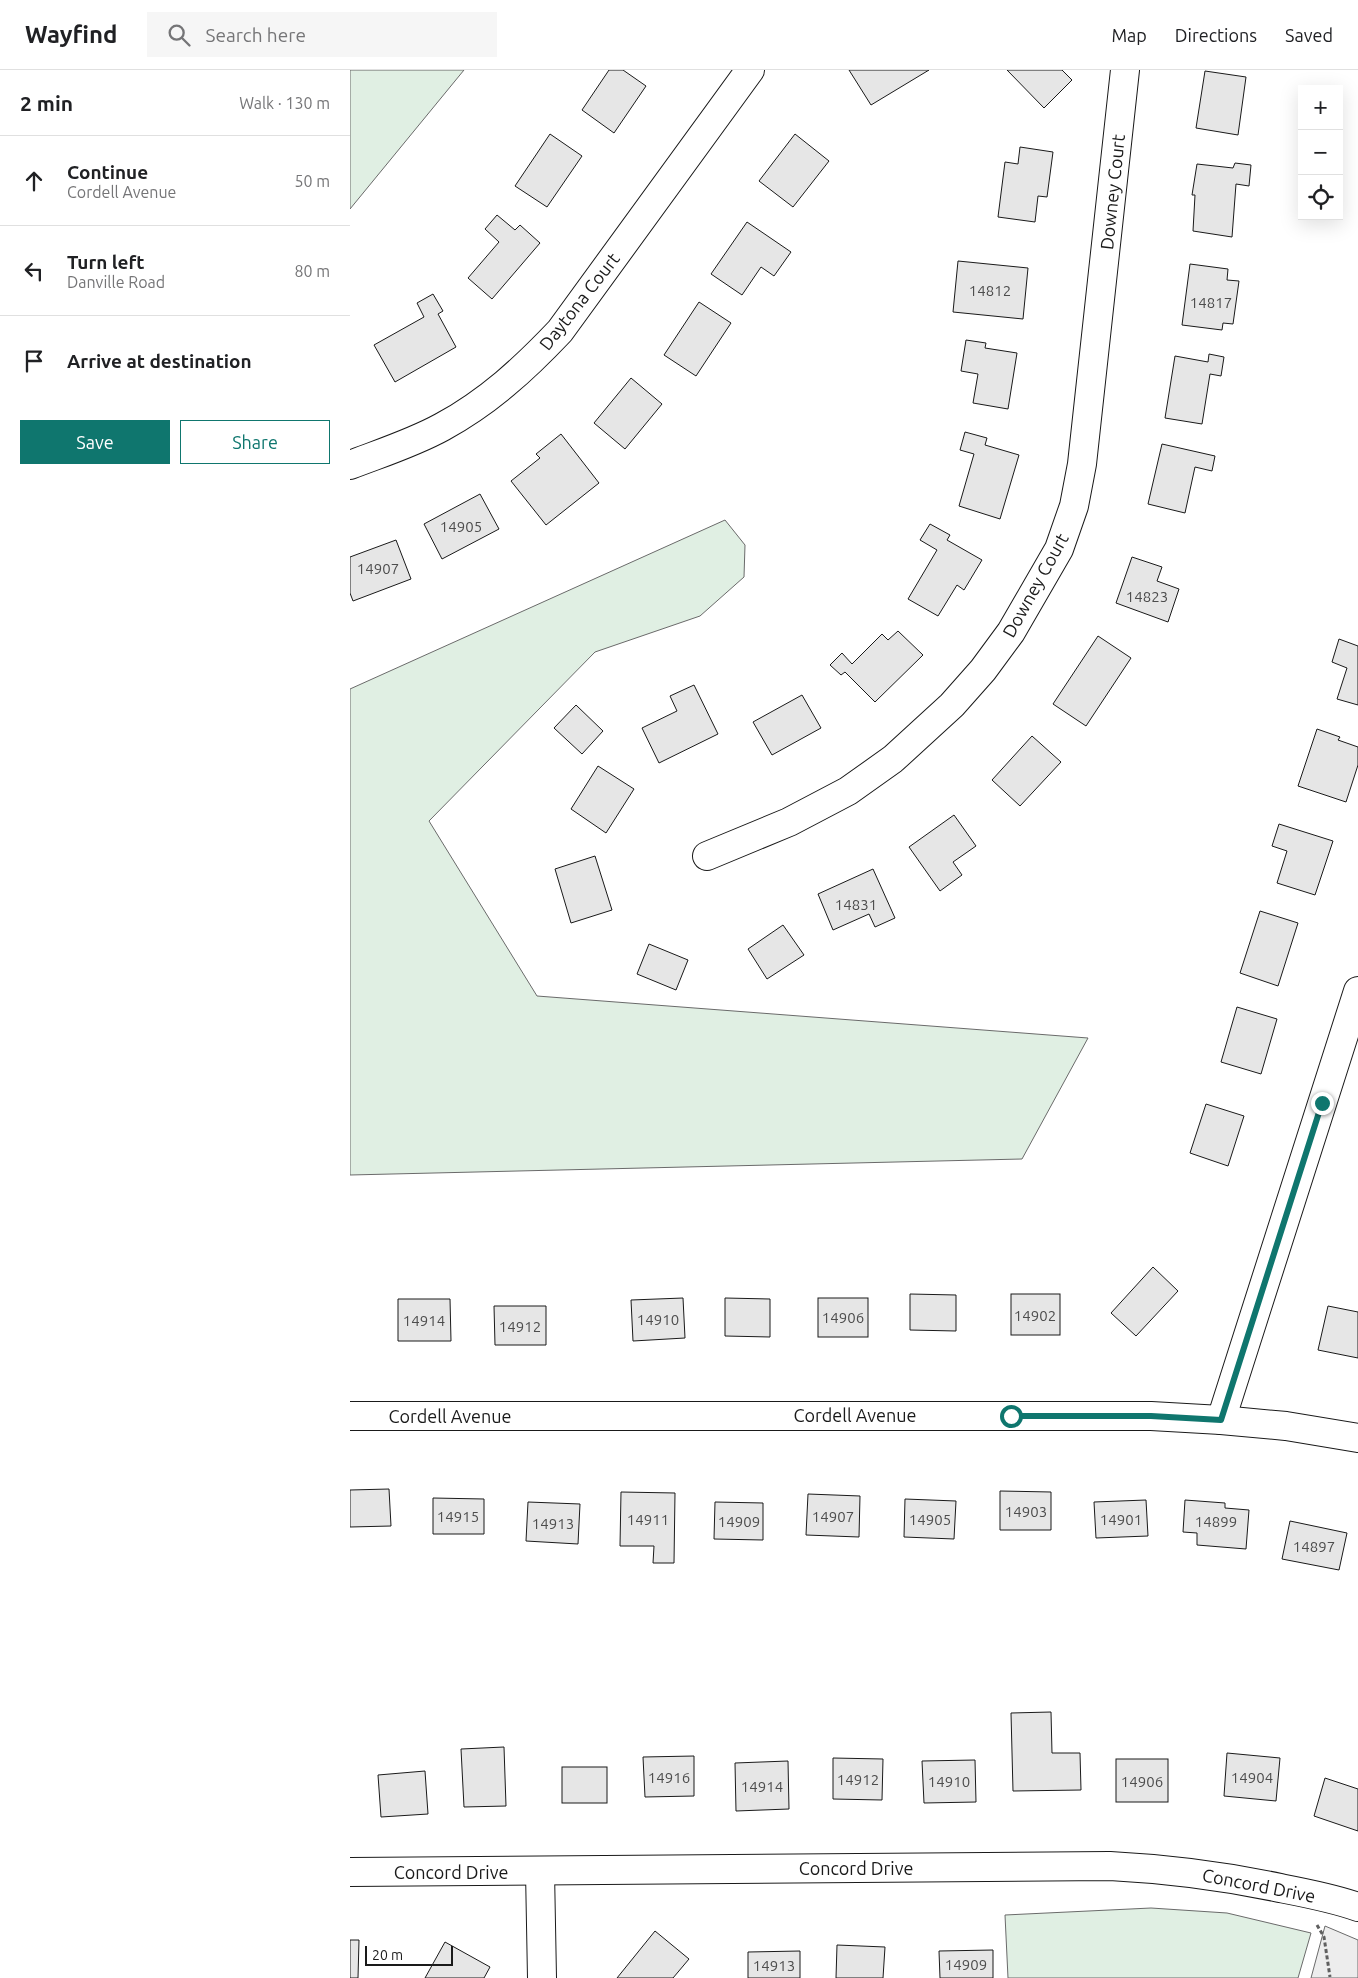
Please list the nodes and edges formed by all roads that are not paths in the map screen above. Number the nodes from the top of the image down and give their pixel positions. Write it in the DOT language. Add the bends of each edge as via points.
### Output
graph roads {
  1 [pos="750,70"];
  2 [pos="1125,70"];
  3 [pos="350,465"];
  4 [pos="707,856"];
  5 [pos="1358,991"];
  6 [pos="350,1416"];
  7 [pos="1221,1420"];
  8 [pos="1358,1438"];
  9 [pos="540,1871"];
  10 [pos="350,1872"];
  11 [pos="1358,1907"];
  12 [pos="542,1978"];
  1 -- 3 [label="street, Daytona Court" via="560,331 525,368 485,400 442,427"];
  2 -- 4 [label="street, Downey Court" via="1082,464 1074,506 1059,549 1011,632 983,670 952,705 894,759 848,791 789,822"];
  5 -- 7 [label="street"];
  6 -- 7 [label="street, Cordell Avenue" via="1151,1416"];
  7 -- 8 [label="street, Cordell Avenue" via="1286,1426"];
  9 -- 10 [label="street, Concord Drive"];
  9 -- 11 [label="street, Concord Drive" via="1119,1867 1233,1878"];
  9 -- 12 [label="street"];
}
